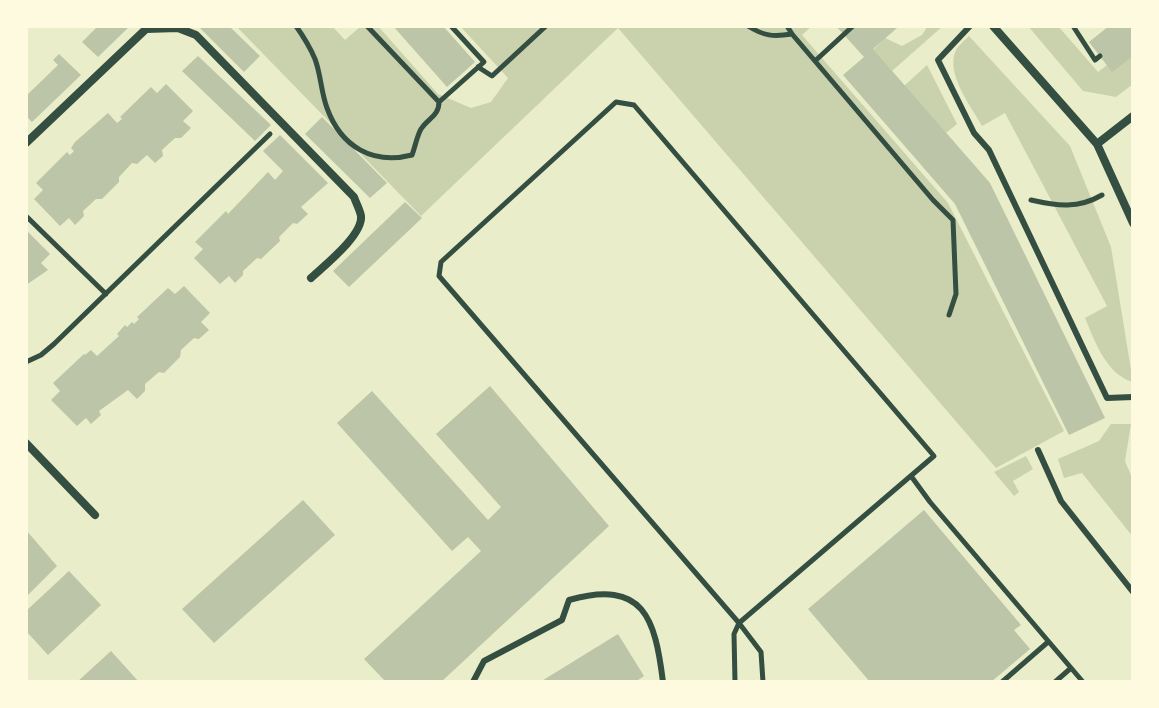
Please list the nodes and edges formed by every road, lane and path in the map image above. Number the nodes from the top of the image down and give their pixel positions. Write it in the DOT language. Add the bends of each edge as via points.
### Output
graph roads {
  1 [pos="296,26"];
  2 [pos="367,26"];
  3 [pos="451,26"];
  4 [pos="546,26"];
  5 [pos="748,26"];
  6 [pos="787,26"];
  7 [pos="853,26"];
  8 [pos="970,26"];
  9 [pos="993,26"];
  10 [pos="1073,26"];
  11 [pos="792,34"];
  12 [pos="1100,56"];
  13 [pos="815,61"];
  14 [pos="478,67"];
  15 [pos="439,102"];
  16 [pos="1133,116"];
  17 [pos="282,122"];
  18 [pos="26,143"];
  19 [pos="1097,144"];
  20 [pos="1116,186"];
  21 [pos="1012,196"];
  22 [pos="26,216"];
  23 [pos="961,216"];
  24 [pos="953,220"];
  25 [pos="1133,223"];
  26 [pos="311,278"];
  27 [pos="106,294"];
  28 [pos="949,315"];
  29 [pos="26,362"];
  30 [pos="1133,397"];
  31 [pos="26,443"];
  32 [pos="1038,450"];
  33 [pos="911,476"];
  34 [pos="95,515"];
  35 [pos="1133,592"];
  36 [pos="739,623"];
  37 [pos="1048,642"];
  38 [pos="1071,668"];
  39 [pos="473,682"];
  40 [pos="663,682"];
  41 [pos="735,682"];
  42 [pos="763,682"];
  43 [pos="1002,682"];
  44 [pos="1055,682"];
  45 [pos="1083,682"];
  1 -- 15 [label="path" via="316,61 327,110 339,129 371,157 412,155 421,128"];
  2 -- 15 [label="path"];
  3 -- 14 [label="path" via="484,62"];
  4 -- 14 [label="path" via="492,76"];
  5 -- 11 [label="path" via="763,35"];
  6 -- 11 [label="path"];
  7 -- 13 [label="path"];
  8 -- 21 [label="lane" via="938,60"];
  9 -- 19 [label="street"];
  10 -- 12 [label="path" via="1095,60"];
  11 -- 13 [label="path"];
  13 -- 24 [label="path"];
  14 -- 15 [label="path"];
  16 -- 19 [label="street"];
  17 -- 18 [label="street" via="196,35 160,27 146,29 130,42"];
  17 -- 26 [label="street" via="354,197 361,214 354,236"];
  17 -- 27 [label="path"];
  19 -- 20 [label="street"];
  20 -- 21 [label="path" via="1086,204 1059,206"];
  20 -- 25 [label="street"];
  21 -- 30 [label="lane" via="1107,398"];
  22 -- 27 [label="path"];
  23 -- 24 [label="path"];
  24 -- 28 [label="path" via="956,294"];
  27 -- 29 [label="path" via="54,344"];
  31 -- 34 [label="street"];
  32 -- 35 [label="lane" via="1061,501"];
  33 -- 36 [label="path"];
  33 -- 36 [label="path" via="934,456 634,105 616,102 441,262 439,276"];
  33 -- 37 [label="path"];
  36 -- 41 [label="path" via="734,634"];
  36 -- 42 [label="path" via="761,652"];
  37 -- 38 [label="path"];
  37 -- 43 [label="path"];
  38 -- 44 [label="path"];
  38 -- 45 [label="path"];
  39 -- 40 [label="lane" via="484,661 562,620 569,600 614,594 633,600 651,621"];
}
